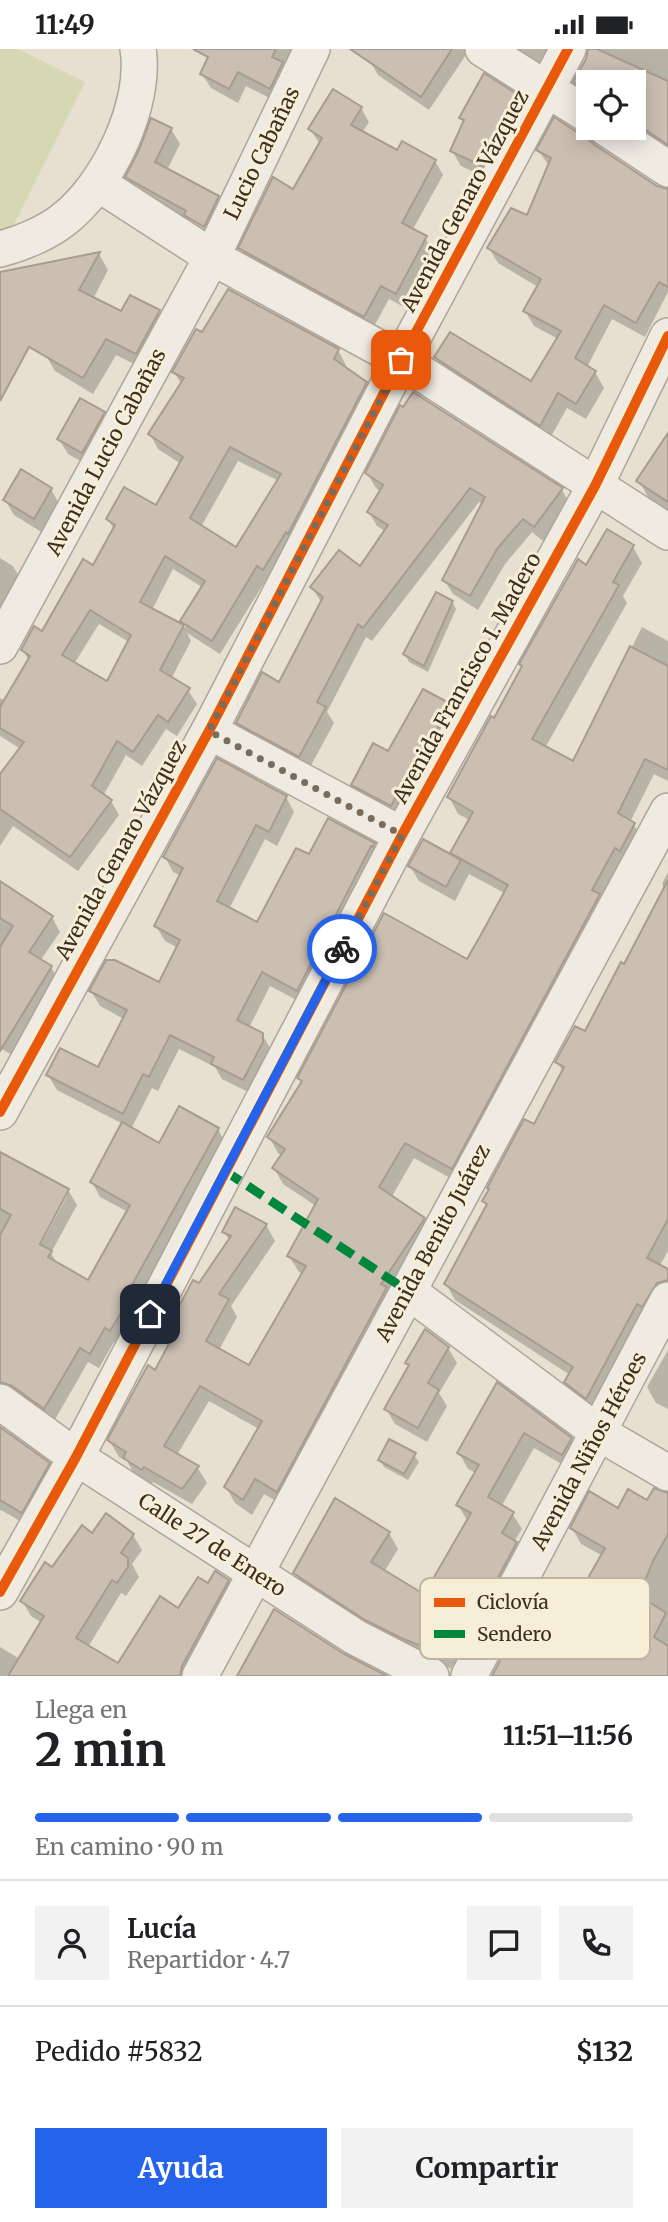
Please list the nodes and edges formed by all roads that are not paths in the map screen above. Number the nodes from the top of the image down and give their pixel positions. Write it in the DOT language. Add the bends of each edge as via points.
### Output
graph roads {
  1 [pos="138,49"];
  2 [pos="312,49"];
  3 [pos="483,49"];
  4 [pos="568,49"];
  5 [pos="548,88"];
  6 [pos="576,107"];
  7 [pos="624,140"];
  8 [pos="668,169"];
  9 [pos="99,184"];
  10 [pos="0,249"];
  11 [pos="212,257"];
  12 [pos="668,336"];
  13 [pos="401,360"];
  14 [pos="595,486"];
  15 [pos="668,532"];
  16 [pos="0,646"];
  17 [pos="209,731"];
  18 [pos="668,811"];
  19 [pos="402,835"];
  20 [pos="0,1112"];
  21 [pos="408,1291"];
  22 [pos="668,1300"];
  23 [pos="0,1402"];
  24 [pos="599,1433"];
  25 [pos="76,1457"];
  26 [pos="668,1473"];
  27 [pos="256,1574"];
  28 [pos="521,1578"];
  29 [pos="0,1592"];
  30 [pos="478,1659"];
  31 [pos="200,1676"];
  32 [pos="431,1676"];
  33 [pos="469,1676"];
  1 -- 9 [label="street" via="134,112"];
  2 -- 11 [label="street, Lucio Cabañas"];
  3 -- 5 [label="street"];
  4 -- 5 [label="street, Avenida Genaro Vázquez"];
  5 -- 6 [label="street"];
  5 -- 13 [label="street, Avenida Genaro Vázquez"];
  7 -- 8 [label="street"];
  9 -- 10 [label="street" via="63,221"];
  9 -- 11 [label="street"];
  11 -- 13 [label="street"];
  11 -- 16 [label="street, Avenida Lucio Cabañas"];
  12 -- 14 [label="street, Avenida Francisco I. Madero"];
  13 -- 14 [label="street"];
  13 -- 17 [label="street, Avenida Genaro Vázquez"];
  14 -- 15 [label="street"];
  14 -- 19 [label="street, Avenida Francisco I. Madero"];
  17 -- 19 [label="street"];
  17 -- 20 [label="street, Avenida Genaro Vázquez"];
  18 -- 21 [label="street, Avenida Benito Juárez"];
  19 -- 25 [label="street, Avenida Francisco I. Madero"];
  21 -- 24 [label="street"];
  21 -- 27 [label="street, Avenida Benito Juárez"];
  22 -- 24 [label="street, Avenida Niños Héroes"];
  23 -- 25 [label="street, Calle 27 de Enero"];
  24 -- 26 [label="street"];
  24 -- 28 [label="street, Avenida Niños Héroes"];
  25 -- 27 [label="street, Calle 27 de Enero"];
  25 -- 29 [label="street, Avenida Francisco I. Madero"];
  27 -- 31 [label="street, Avenida Benito Juárez"];
  27 -- 32 [label="street, Calle 27 de Enero" via="355,1637"];
  30 -- 33 [label="street, Avenida Niños Héroes"];
}
